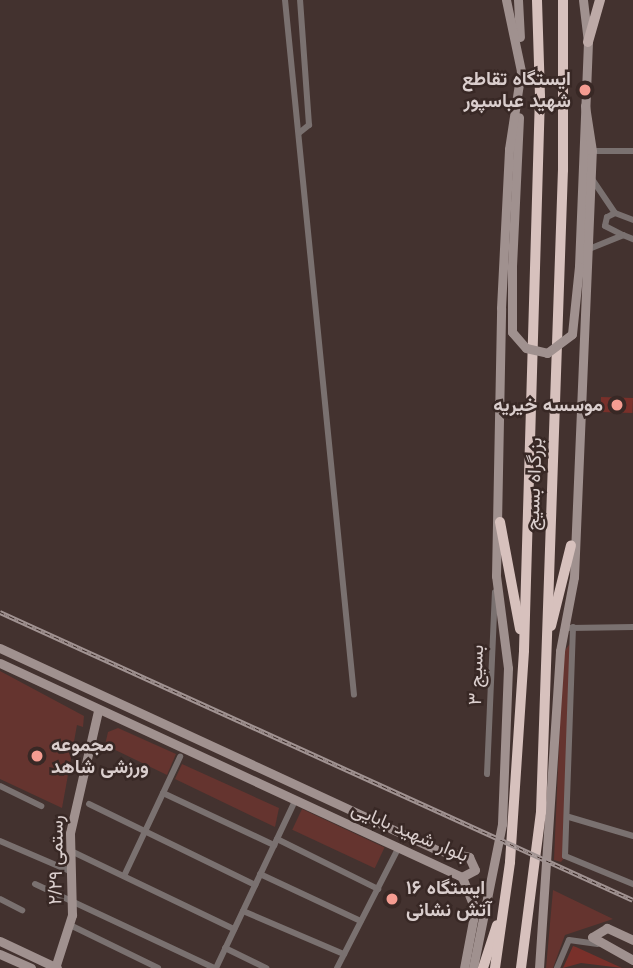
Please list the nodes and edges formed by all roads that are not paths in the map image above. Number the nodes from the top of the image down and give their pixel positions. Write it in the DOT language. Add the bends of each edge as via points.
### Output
graph roads {
  1 [pos="285,0"];
  2 [pos="300,0"];
  3 [pos="506,0"];
  4 [pos="518,0"];
  5 [pos="537,0"];
  6 [pos="563,0"];
  7 [pos="583,0"];
  8 [pos="600,0"];
  9 [pos="588,42"];
  10 [pos="521,71"];
  11 [pos="585,106"];
  12 [pos="299,133"];
  13 [pos="592,150"];
  14 [pos="633,151"];
  15 [pos="591,177"];
  16 [pos="614,213"];
  17 [pos="633,220"];
  18 [pos="622,235"];
  19 [pos="633,239"];
  20 [pos="589,249"];
  21 [pos="500,522"];
  22 [pos="571,545"];
  23 [pos="496,576"];
  24 [pos="633,627"];
  25 [pos="569,628"];
  26 [pos="0,648"];
  27 [pos="546,649"];
  28 [pos="524,650"];
  29 [pos="0,663"];
  30 [pos="354,695"];
  31 [pos="98,710"];
  32 [pos="180,757"];
  33 [pos="487,775"];
  34 [pos="0,786"];
  35 [pos="163,793"];
  36 [pos="295,802"];
  37 [pos="89,804"];
  38 [pos="41,806"];
  39 [pos="569,817"];
  40 [pos="145,832"];
  41 [pos="633,836"];
  42 [pos="0,841"];
  43 [pos="275,842"];
  44 [pos="399,847"];
  45 [pos="71,851"];
  46 [pos="72,872"];
  47 [pos="260,874"];
  48 [pos="124,876"];
  49 [pos="462,877"];
  50 [pos="35,884"];
  51 [pos="633,884"];
  52 [pos="255,885"];
  53 [pos="378,889"];
  54 [pos="0,900"];
  55 [pos="73,900"];
  56 [pos="505,903"];
  57 [pos="533,906"];
  58 [pos="22,909"];
  59 [pos="243,911"];
  60 [pos="361,921"];
  61 [pos="70,925"];
  62 [pos="234,929"];
  63 [pos="633,940"];
  64 [pos="0,942"];
  65 [pos="597,944"];
  66 [pos="225,948"];
  67 [pos="0,954"];
  68 [pos="344,954"];
  69 [pos="633,960"];
  70 [pos="31,968"];
  71 [pos="56,968"];
  72 [pos="158,968"];
  73 [pos="215,968"];
  74 [pos="266,968"];
  75 [pos="337,968"];
  76 [pos="464,968"];
  77 [pos="472,968"];
  78 [pos="483,968"];
  79 [pos="495,968"];
  80 [pos="521,968"];
  81 [pos="529,968"];
  82 [pos="539,968"];
  83 [pos="557,968"];
  1 -- 12 [label="street"];
  2 -- 12 [label="street" via="309,125"];
  3 -- 10 [label="main road"];
  4 -- 10 [label="main road"];
  5 -- 28 [label="highway, بزرگراه بسیج" via="540,96"];
  6 -- 27 [label="highway, بزرگراه بسیج" via="563,170"];
  7 -- 9 [label="main road"];
  8 -- 9 [label="main road"];
  9 -- 11 [label="main road"];
  10 -- 11 [label="main road, bridge" via="512,332 526,348 547,353 572,334"];
  10 -- 21 [label="main road" via="509,149"];
  11 -- 13 [label="main road"];
  12 -- 30 [label="street"];
  13 -- 14 [label="street"];
  13 -- 15 [label="main road"];
  15 -- 16 [label="street"];
  15 -- 20 [label="main road"];
  16 -- 17 [label="street"];
  16 -- 18 [label="street" via="607,217 606,226"];
  18 -- 19 [label="street"];
  18 -- 20 [label="street"];
  20 -- 22 [label="main road"];
  21 -- 23 [label="main road"];
  21 -- 28 [label="highway"];
  22 -- 25 [label="main road" via="574,577"];
  22 -- 27 [label="highway"];
  23 -- 33 [label="street, بسیج ۳"];
  23 -- 77 [label="main road" via="508,642 502,824"];
  24 -- 25 [label="street"];
  25 -- 39 [label="street"];
  25 -- 82 [label="main road"];
  26 -- 49 [label="main road, بلوار شهید بابایی" via="437,850 469,857 475,870"];
  27 -- 57 [label="highway, بزرگراه بسیج"];
  28 -- 56 [label="highway, بزرگراه بسیج"];
  29 -- 31 [label="main road, بلوار شهید بابایی"];
  31 -- 36 [label="main road, بلوار شهید بابایی"];
  31 -- 45 [label="main road, رستمی ۲/۲۹" via="73,816"];
  32 -- 35 [label="street"];
  34 -- 38 [label="street"];
  35 -- 40 [label="street"];
  35 -- 43 [label="street"];
  36 -- 43 [label="street"];
  36 -- 44 [label="main road, بلوار شهید بابایی"];
  37 -- 40 [label="street"];
  39 -- 41 [label="street"];
  39 -- 51 [label="street" via="565,856"];
  40 -- 48 [label="street"];
  40 -- 52 [label="street"];
  42 -- 46 [label="street"];
  43 -- 47 [label="street"];
  43 -- 53 [label="street"];
  44 -- 49 [label="main road, بلوار شهید بابایی"];
  44 -- 53 [label="street"];
  45 -- 46 [label="main road, رستمی ۲/۲۹"];
  45 -- 48 [label="street"];
  46 -- 55 [label="main road, رستمی ۲/۲۹"];
  47 -- 52 [label="street"];
  47 -- 60 [label="street"];
  48 -- 62 [label="street"];
  49 -- 76 [label="main road" via="475,910"];
  50 -- 55 [label="street"];
  52 -- 59 [label="street"];
  53 -- 60 [label="street"];
  54 -- 58 [label="street"];
  55 -- 61 [label="main road, رستمی ۲/۲۹"];
  55 -- 73 [label="street"];
  56 -- 78 [label="highway"];
  56 -- 79 [label="highway, بزرگراه بسیج"];
  57 -- 80 [label="highway, بزرگراه بسیج"];
  57 -- 81 [label="highway"];
  59 -- 62 [label="street"];
  59 -- 68 [label="street"];
  60 -- 68 [label="street"];
  61 -- 71 [label="main road, رستمی ۲/۲۹"];
  61 -- 72 [label="street"];
  62 -- 66 [label="street"];
  63 -- 65 [label="main road" via="599,928 592,937"];
  64 -- 71 [label="main road"];
  65 -- 69 [label="main road"];
  65 -- 83 [label="street" via="569,940"];
  66 -- 73 [label="street"];
  66 -- 74 [label="street"];
  67 -- 70 [label="main road"];
  68 -- 75 [label="street"];
}
